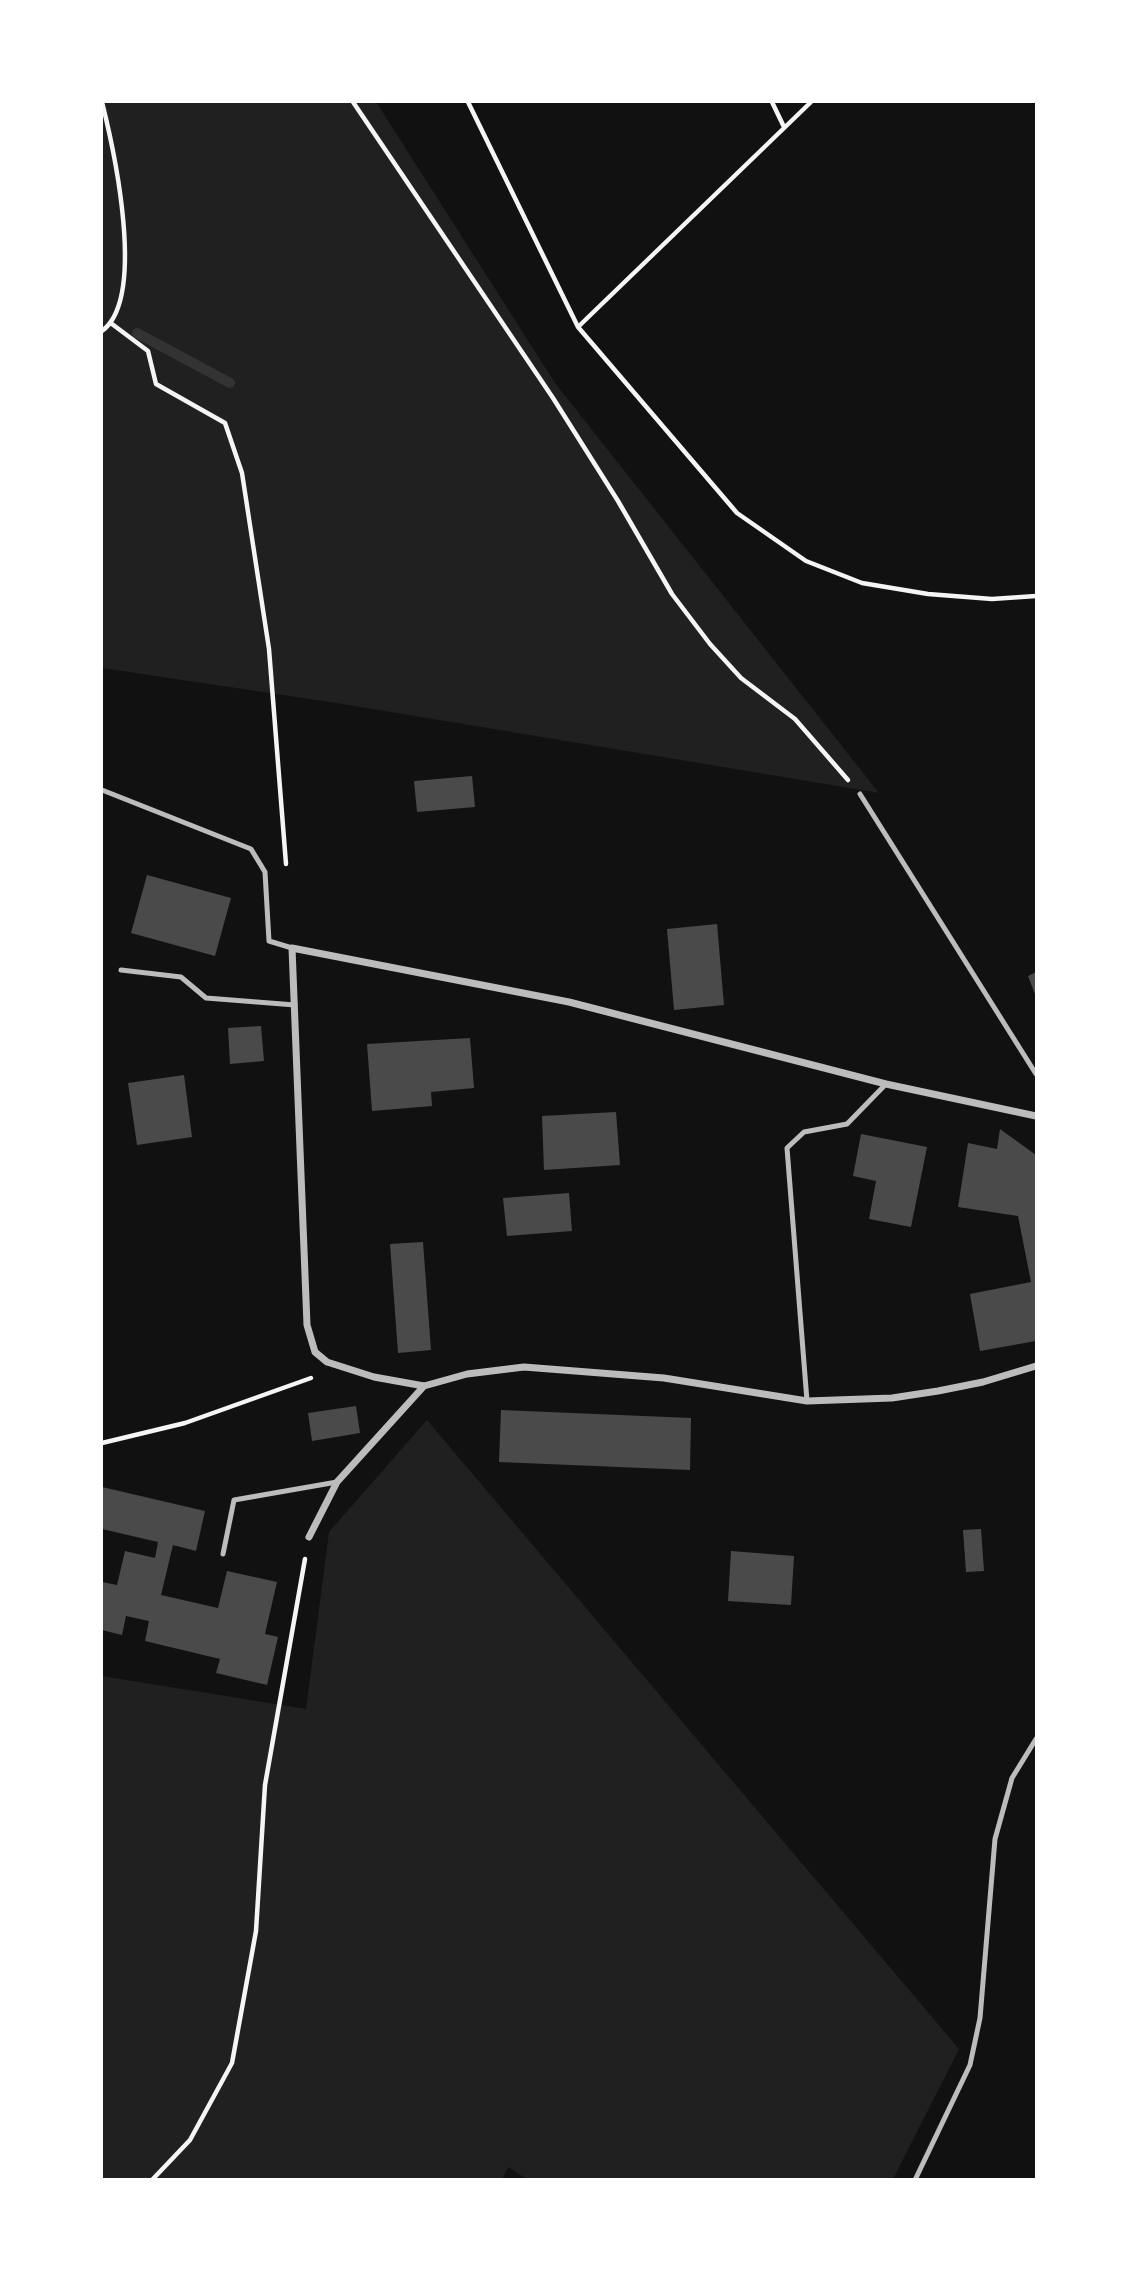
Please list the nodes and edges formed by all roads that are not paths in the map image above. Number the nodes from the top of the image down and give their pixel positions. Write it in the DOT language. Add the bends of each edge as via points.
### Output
graph roads {
  1 [pos="102,790"];
  2 [pos="860,794"];
  3 [pos="292,948"];
  4 [pos="121,970"];
  5 [pos="295,1005"];
  6 [pos="1037,1074"];
  7 [pos="886,1084"];
  8 [pos="1037,1116"];
  9 [pos="1037,1366"];
  10 [pos="424,1385"];
  11 [pos="807,1401"];
  12 [pos="337,1482"];
  13 [pos="309,1537"];
  14 [pos="223,1554"];
  15 [pos="1037,1739"];
  16 [pos="915,2179"];
  1 -- 3 [label="lane" via="251,849 265,873 269,941"];
  2 -- 6 [label="lane"];
  3 -- 5 [label="street"];
  3 -- 7 [label="street" via="569,1002"];
  4 -- 5 [label="lane" via="181,977 206,998"];
  5 -- 10 [label="street" via="307,1325 315,1352 327,1362 373,1377"];
  7 -- 8 [label="street"];
  7 -- 11 [label="lane" via="847,1124 804,1132 787,1148"];
  9 -- 11 [label="street" via="938,1391"];
  10 -- 11 [label="street" via="524,1367 664,1378"];
  10 -- 12 [label="street"];
  12 -- 13 [label="street"];
  12 -- 14 [label="lane" via="234,1500"];
  15 -- 16 [label="lane" via="1012,1778 995,1839 979,2018 970,2065"];
}
